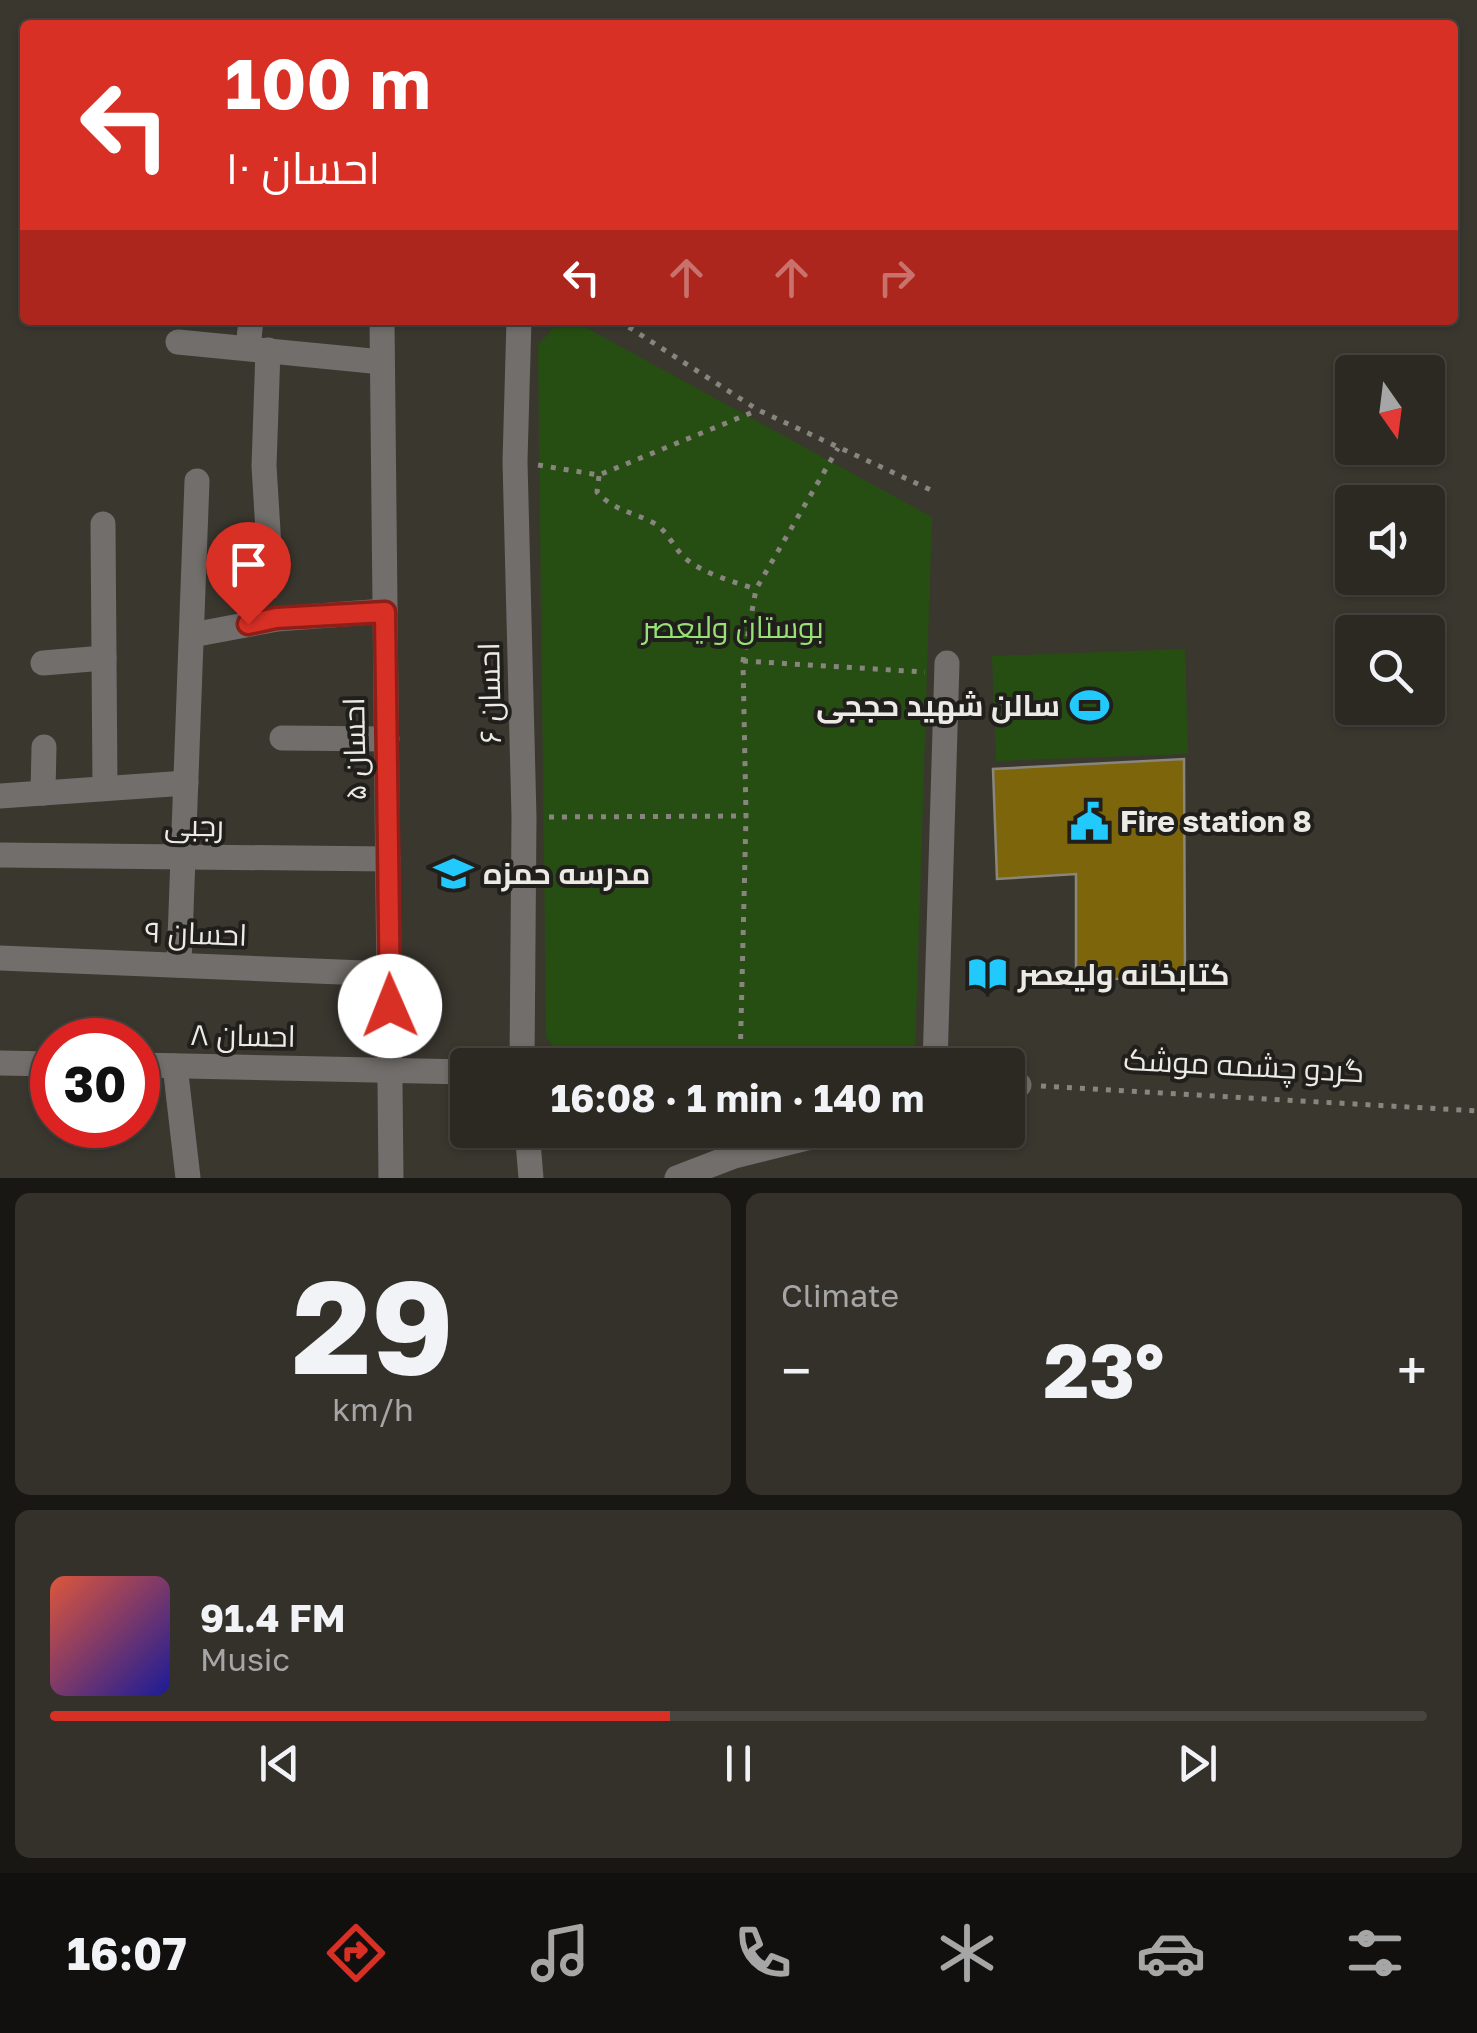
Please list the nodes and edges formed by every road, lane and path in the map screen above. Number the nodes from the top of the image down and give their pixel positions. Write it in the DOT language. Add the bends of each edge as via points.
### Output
graph roads {
  1 [pos="252,325"];
  2 [pos="382,325"];
  3 [pos="519,325"];
  4 [pos="626,325"];
  5 [pos="178,342"];
  6 [pos="258,349"];
  7 [pos="382,362"];
  8 [pos="758,410"];
  9 [pos="838,448"];
  10 [pos="515,461"];
  11 [pos="599,475"];
  12 [pos="197,481"];
  13 [pos="932,491"];
  14 [pos="104,524"];
  15 [pos="268,546"];
  16 [pos="756,589"];
  17 [pos="385,612"];
  18 [pos="276,618"];
  19 [pos="192,635"];
  20 [pos="104,658"];
  21 [pos="744,661"];
  22 [pos="42,663"];
  23 [pos="947,668"];
  24 [pos="282,738"];
  25 [pos="386,739"];
  26 [pos="44,747"];
  27 [pos="186,783"];
  28 [pos="104,788"];
  29 [pos="44,793"];
  30 [pos="0,796"];
  31 [pos="746,816"];
  32 [pos="524,817"];
  33 [pos="0,855"];
  34 [pos="183,857"];
  35 [pos="388,859"];
  36 [pos="0,958"];
  37 [pos="179,965"];
  38 [pos="389,974"];
  39 [pos="522,1048"];
  40 [pos="740,1048"];
  41 [pos="936,1048"];
  42 [pos="0,1062"];
  43 [pos="30,1063"];
  44 [pos="160,1066"];
  45 [pos="176,1066"];
  46 [pos="390,1071"];
  47 [pos="450,1072"];
  48 [pos="1025,1086"];
  49 [pos="1477,1111"];
  50 [pos="528,1148"];
  51 [pos="766,1148"];
  52 [pos="188,1178"];
  53 [pos="392,1178"];
  54 [pos="530,1178"];
  55 [pos="677,1178"];
  1 -- 6 [label="street"];
  2 -- 7 [label="street, احسان ۵"];
  3 -- 10 [label="street, احسان ۶"];
  4 -- 8 [label="path"];
  5 -- 6 [label="street"];
  6 -- 7 [label="street"];
  6 -- 15 [label="street"];
  7 -- 17 [label="street, احسان ۵"];
  8 -- 9 [label="path"];
  8 -- 11 [label="path"];
  9 -- 13 [label="path"];
  9 -- 16 [label="path"];
  10 -- 11 [label="path"];
  10 -- 32 [label="street, احسان ۶"];
  11 -- 16 [label="path" via="597,492 607,503 653,522 684,558"];
  12 -- 19 [label="street"];
  14 -- 20 [label="street"];
  15 -- 18 [label="path"];
  16 -- 21 [label="path"];
  17 -- 18 [label="street"];
  17 -- 25 [label="street, احسان ۵"];
  18 -- 19 [label="street"];
  19 -- 27 [label="street"];
  20 -- 22 [label="street"];
  20 -- 28 [label="street"];
  21 -- 23 [label="path"];
  21 -- 31 [label="path"];
  23 -- 41 [label="street"];
  24 -- 25 [label="street"];
  25 -- 35 [label="street, احسان ۵"];
  26 -- 29 [label="street"];
  27 -- 28 [label="street, رجبی"];
  27 -- 34 [label="street"];
  28 -- 29 [label="street, رجبی"];
  29 -- 30 [label="street, رجبی"];
  31 -- 32 [label="path"];
  31 -- 40 [label="path"];
  32 -- 39 [label="street, احسان ۶"];
  33 -- 34 [label="street, رجبی"];
  34 -- 35 [label="street, رجبی"];
  34 -- 37 [label="street"];
  35 -- 38 [label="street, احسان ۵"];
  36 -- 37 [label="street, احسان ۹"];
  37 -- 38 [label="street, احسان ۹"];
  38 -- 46 [label="street, احسان ۵"];
  42 -- 43 [label="street"];
  44 -- 45 [label="street, احسان ۸"];
  45 -- 46 [label="street, احسان ۸"];
  45 -- 52 [label="street"];
  46 -- 47 [label="street, احسان ۸"];
  46 -- 53 [label="street, احسان ۵"];
  48 -- 49 [label="path, گردو چشمه موشک"];
  50 -- 54 [label="street"];
  51 -- 55 [label="street"];
}
